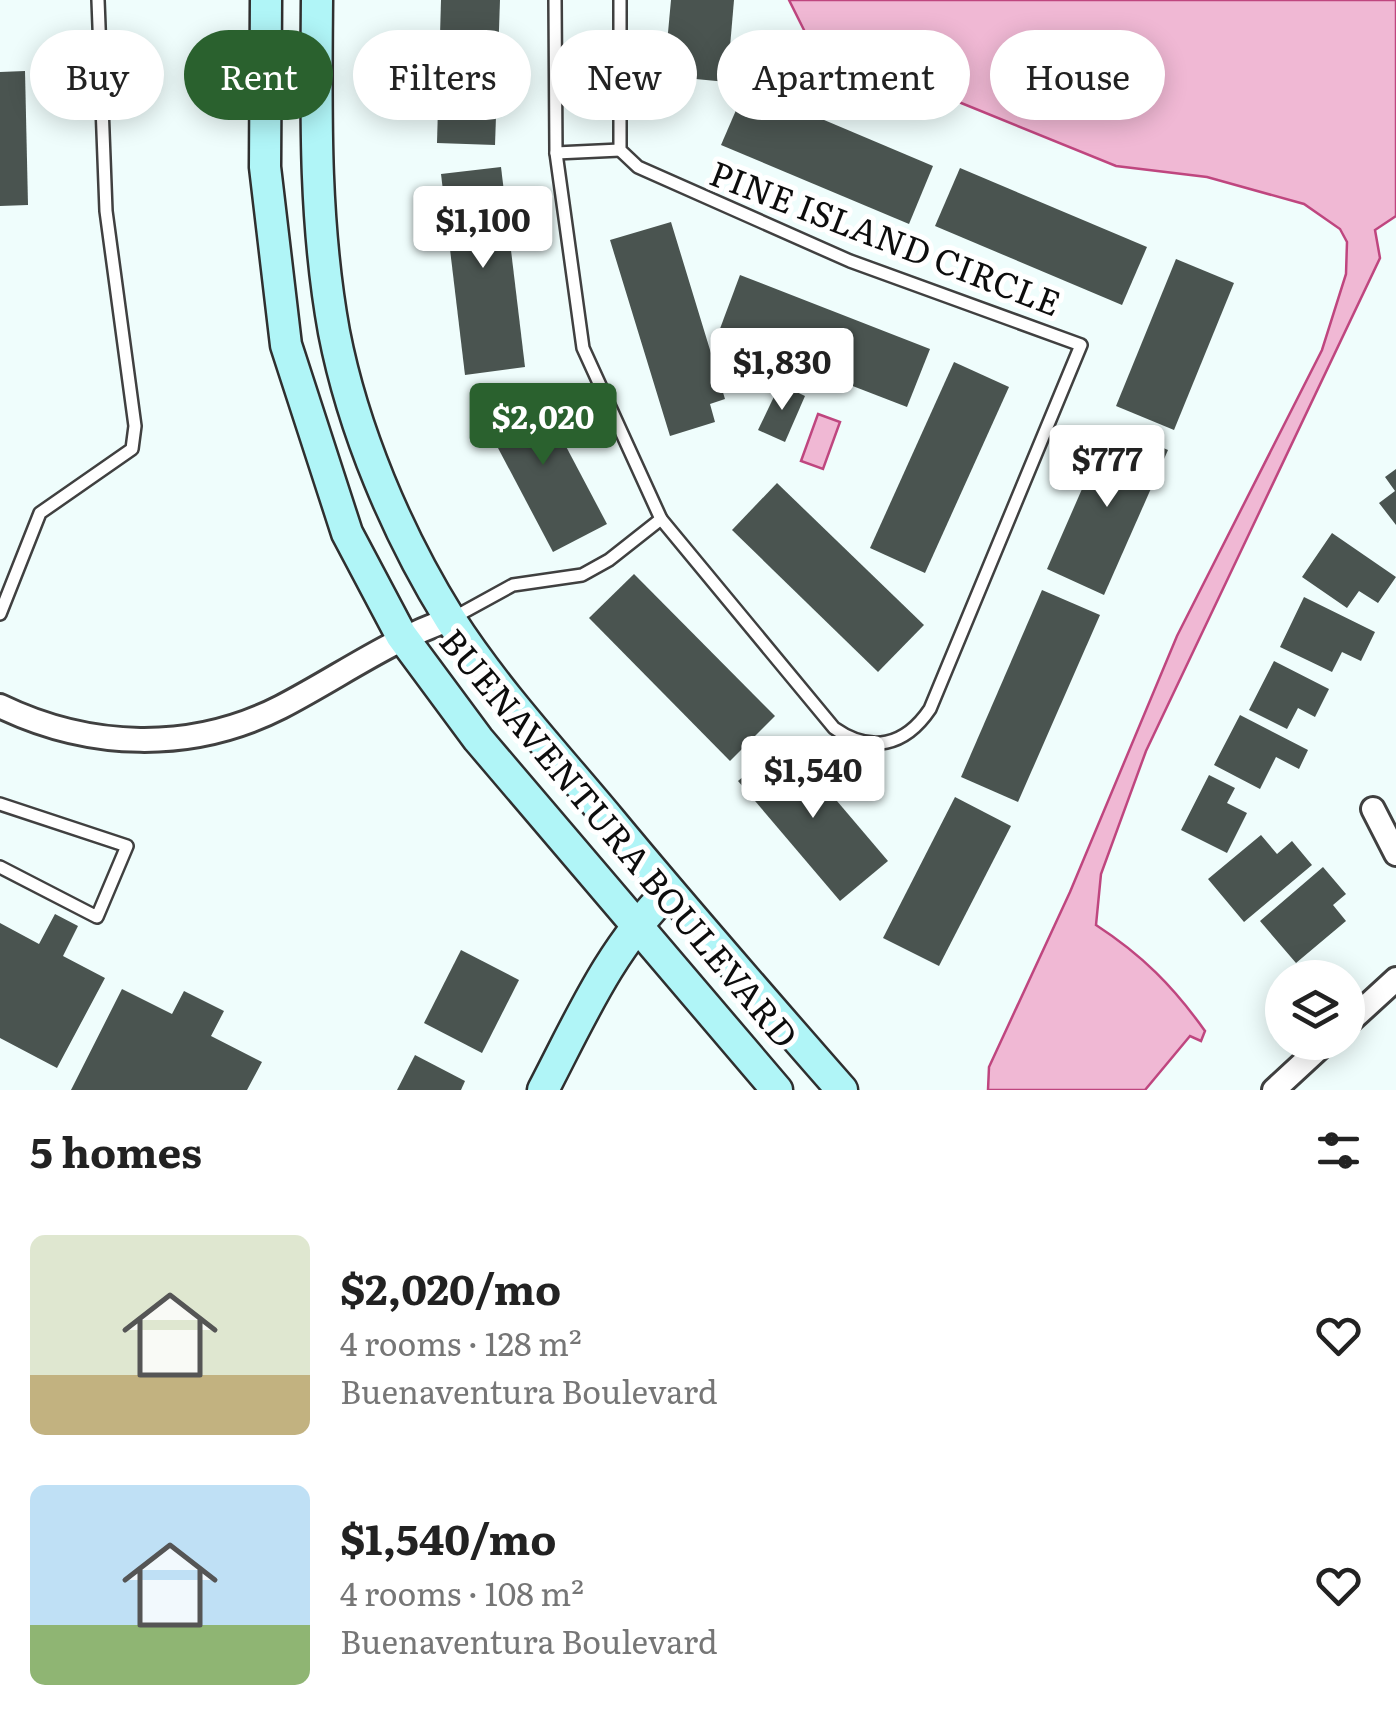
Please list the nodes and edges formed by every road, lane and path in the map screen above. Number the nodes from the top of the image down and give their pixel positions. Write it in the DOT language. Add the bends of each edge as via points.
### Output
graph roads {
  1 [pos="98,0"];
  2 [pos="266,0"];
  3 [pos="316,0"];
  4 [pos="555,0"];
  5 [pos="620,0"];
  6 [pos="620,150"];
  7 [pos="556,153"];
  8 [pos="662,519"];
  9 [pos="0,614"];
  10 [pos="451,619"];
  11 [pos="402,636"];
  12 [pos="0,706"];
  13 [pos="0,804"];
  14 [pos="1373,809"];
  15 [pos="1396,854"];
  16 [pos="0,867"];
  17 [pos="669,891"];
  18 [pos="634,924"];
  19 [pos="1396,979"];
  20 [pos="1365,1007"];
  21 [pos="1306,1060"];
  22 [pos="543,1090"];
  23 [pos="777,1090"];
  24 [pos="842,1090"];
  25 [pos="1274,1090"];
  1 -- 9 [label="lane" via="106,211 135,426 132,449 40,513"];
  2 -- 11 [label="main road, BUENAVENTURA BOULEVARD" via="264,167 286,346 347,533"];
  3 -- 10 [label="main road, BUENAVENTURA BOULEVARD" via="316,173 335,335 357,417 392,505"];
  4 -- 7 [label="lane, PINE ISLAND CIRCLE"];
  5 -- 6 [label="lane"];
  6 -- 7 [label="lane"];
  6 -- 8 [label="lane, PINE ISLAND CIRCLE" via="660,180 834,254 1081,345 930,708 901,739 865,745 834,728"];
  7 -- 8 [label="lane, PINE ISLAND CIRCLE" via="583,348"];
  8 -- 10 [label="lane" via="582,575 513,585"];
  10 -- 11 [label="street"];
  10 -- 17 [label="main road, BUENAVENTURA BOULEVARD"];
  11 -- 12 [label="street" via="278,708 206,734 118,742 43,727"];
  11 -- 18 [label="main road, BUENAVENTURA BOULEVARD" via="478,739"];
  13 -- 16 [label="lane" via="127,846 97,917"];
  14 -- 15 [label="street"];
  17 -- 18 [label="main road"];
  17 -- 24 [label="main road, BUENAVENTURA BOULEVARD"];
  18 -- 22 [label="main road"];
  18 -- 23 [label="main road, BUENAVENTURA BOULEVARD"];
  19 -- 20 [label="street"];
  21 -- 25 [label="street"];
}
